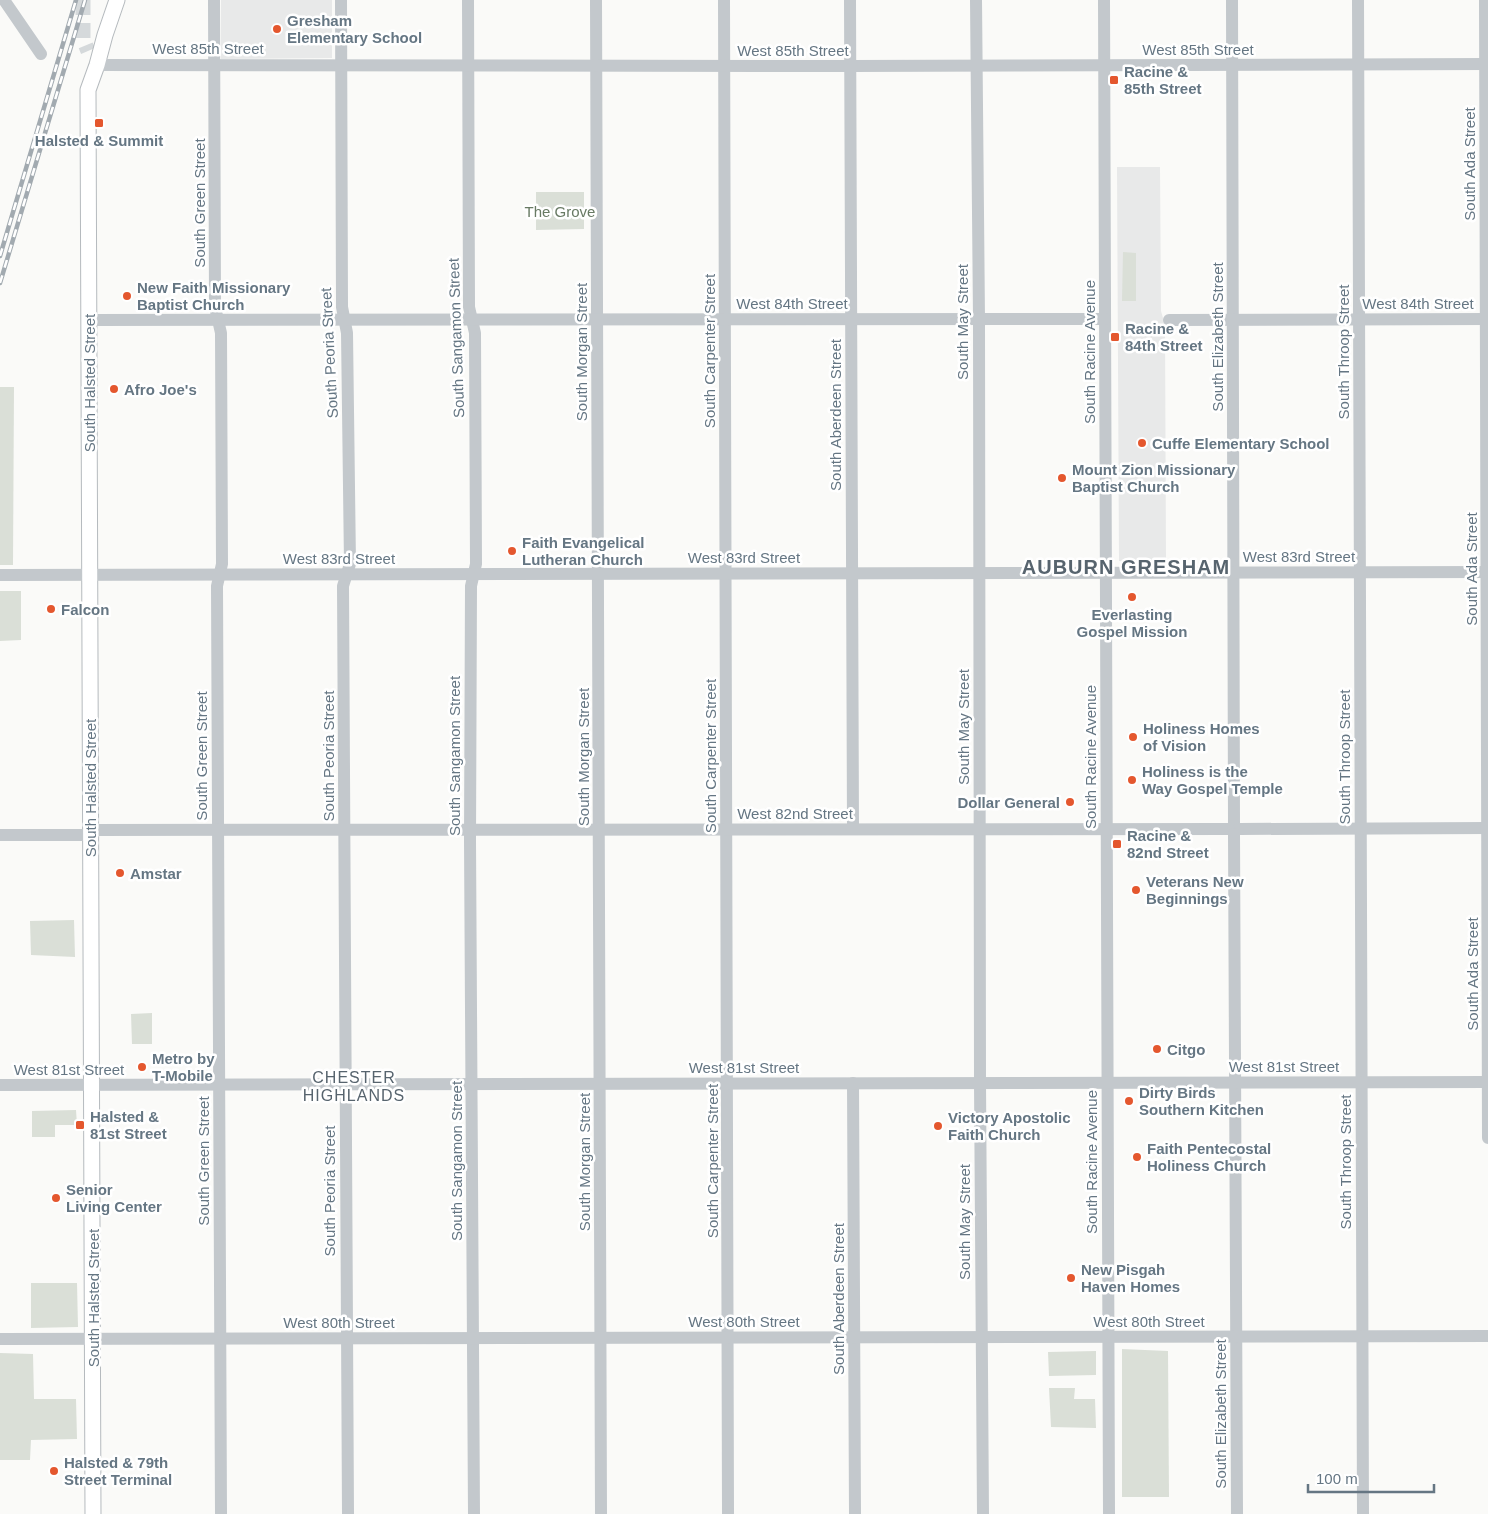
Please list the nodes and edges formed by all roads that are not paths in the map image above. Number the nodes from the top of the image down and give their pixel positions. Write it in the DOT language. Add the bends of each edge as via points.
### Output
graph roads {
  1 [pos="4,0"];
  2 [pos="117,0"];
  3 [pos="214,0"];
  4 [pos="341,0"];
  5 [pos="468,0"];
  6 [pos="596,0"];
  7 [pos="724,0"];
  8 [pos="850,0"];
  9 [pos="976,0"];
  10 [pos="1104,0"];
  11 [pos="1232,0"];
  12 [pos="1358,0"];
  13 [pos="1485,0"];
  14 [pos="90,45"];
  15 [pos="41,54"];
  16 [pos="97,64"];
  17 [pos="1487,64"];
  18 [pos="214,65"];
  19 [pos="341,65"];
  20 [pos="468,65"];
  21 [pos="596,65"];
  22 [pos="1104,65"];
  23 [pos="1359,65"];
  24 [pos="724,66"];
  25 [pos="850,66"];
  26 [pos="976,66"];
  27 [pos="1232,66"];
  28 [pos="1105,319"];
  29 [pos="1359,319"];
  30 [pos="1487,319"];
  31 [pos="89,320"];
  32 [pos="219,320"];
  33 [pos="345,320"];
  34 [pos="472,320"];
  35 [pos="597,320"];
  36 [pos="725,320"];
  37 [pos="851,320"];
  38 [pos="979,320"];
  39 [pos="1169,320"];
  40 [pos="1233,320"];
  41 [pos="1234,572"];
  42 [pos="1360,572"];
  43 [pos="1487,572"];
  44 [pos="852,573"];
  45 [pos="979,573"];
  46 [pos="1106,573"];
  47 [pos="347,574"];
  48 [pos="473,574"];
  49 [pos="598,574"];
  50 [pos="726,574"];
  51 [pos="0,575"];
  52 [pos="90,575"];
  53 [pos="220,575"];
  54 [pos="1488,828"];
  55 [pos="853,829"];
  56 [pos="980,829"];
  57 [pos="1107,829"];
  58 [pos="1234,829"];
  59 [pos="1361,829"];
  60 [pos="218,830"];
  61 [pos="344,830"];
  62 [pos="470,830"];
  63 [pos="599,830"];
  64 [pos="727,830"];
  65 [pos="90,832"];
  66 [pos="0,835"];
  67 [pos="1107,1082"];
  68 [pos="1236,1082"];
  69 [pos="1361,1082"];
  70 [pos="1488,1082"];
  71 [pos="600,1083"];
  72 [pos="728,1083"];
  73 [pos="853,1083"];
  74 [pos="980,1083"];
  75 [pos="219,1084"];
  76 [pos="345,1084"];
  77 [pos="472,1084"];
  78 [pos="0,1085"];
  79 [pos="92,1085"];
  80 [pos="1488,1138"];
  81 [pos="1488,1336"];
  82 [pos="981,1337"];
  83 [pos="1108,1337"];
  84 [pos="1236,1337"];
  85 [pos="1362,1337"];
  86 [pos="220,1338"];
  87 [pos="346,1338"];
  88 [pos="474,1338"];
  89 [pos="600,1338"];
  90 [pos="728,1338"];
  91 [pos="854,1338"];
  92 [pos="0,1339"];
  93 [pos="93,1339"];
  94 [pos="728,1512"];
  95 [pos="94,1514"];
  96 [pos="221,1514"];
  97 [pos="348,1514"];
  98 [pos="474,1514"];
  99 [pos="601,1514"];
  100 [pos="855,1514"];
  101 [pos="982,1514"];
  102 [pos="1109,1514"];
  103 [pos="1237,1514"];
  104 [pos="1363,1514"];
  1 -- 15 [label="street"];
  2 -- 16 [label="main road, South Halsted Street"];
  3 -- 18 [label="street, South Green Street"];
  4 -- 19 [label="street, South Peoria Street"];
  5 -- 20 [label="street, South Sangamon Street"];
  6 -- 21 [label="street, South Morgan Street"];
  7 -- 24 [label="street, South Carpenter Street"];
  8 -- 25 [label="street, South Aberdeen Street"];
  9 -- 26 [label="street, South May Street"];
  10 -- 22 [label="street, South Racine Avenue"];
  11 -- 27 [label="street, South Elizabeth Street"];
  12 -- 23 [label="street, South Throop Street"];
  13 -- 17 [label="street, South Ada Street"];
  14 -- 16 [label="main road"];
  16 -- 18 [label="street, West 85th Street"];
  16 -- 31 [label="main road, South Halsted Street" via="88,90"];
  17 -- 23 [label="street, West 85th Street"];
  17 -- 30 [label="street, South Ada Street"];
  18 -- 19 [label="street, West 85th Street"];
  18 -- 32 [label="street, South Green Street" via="215,307"];
  19 -- 20 [label="street, West 85th Street"];
  19 -- 33 [label="street, South Peoria Street" via="342,307"];
  20 -- 21 [label="street, West 85th Street"];
  20 -- 34 [label="street, South Sangamon Street" via="469,307"];
  21 -- 24 [label="street, West 85th Street"];
  21 -- 35 [label="street, South Morgan Street"];
  22 -- 26 [label="street, West 85th Street"];
  22 -- 27 [label="street, West 85th Street"];
  22 -- 28 [label="street, South Racine Avenue"];
  23 -- 27 [label="street, West 85th Street"];
  23 -- 29 [label="street, South Throop Street"];
  24 -- 25 [label="street, West 85th Street"];
  24 -- 36 [label="street, South Carpenter Street"];
  25 -- 26 [label="street, West 85th Street"];
  25 -- 37 [label="street, South Aberdeen Street"];
  26 -- 38 [label="street, South May Street"];
  27 -- 40 [label="street, South Elizabeth Street"];
  28 -- 38 [label="street, West 84th Street"];
  28 -- 46 [label="street, South Racine Avenue"];
  29 -- 30 [label="street, West 84th Street"];
  29 -- 40 [label="street, West 84th Street"];
  29 -- 42 [label="street, South Throop Street"];
  30 -- 43 [label="street, South Ada Street"];
  31 -- 32 [label="street, West 84th Street"];
  31 -- 52 [label="main road, South Halsted Street"];
  32 -- 33 [label="street, West 84th Street"];
  32 -- 53 [label="street, South Green Street" via="222,363"];
  33 -- 34 [label="street, West 84th Street"];
  33 -- 47 [label="street, South Peoria Street" via="348,333 350,554"];
  34 -- 35 [label="street, West 84th Street"];
  34 -- 48 [label="street, South Sangamon Street" via="475,333 476,564"];
  35 -- 36 [label="street, West 84th Street"];
  35 -- 49 [label="street, South Morgan Street"];
  36 -- 37 [label="street, West 84th Street"];
  36 -- 50 [label="street, South Carpenter Street"];
  37 -- 38 [label="street, West 84th Street"];
  37 -- 44 [label="street, South Aberdeen Street"];
  38 -- 45 [label="street, South May Street"];
  39 -- 40 [label="street, West 84th Street"];
  40 -- 41 [label="street, South Elizabeth Street"];
  41 -- 42 [label="street, West 83rd Street"];
  41 -- 46 [label="street, West 83rd Street"];
  41 -- 58 [label="street, South Elizabeth Street"];
  42 -- 43 [label="street, West 83rd Street"];
  42 -- 59 [label="street, South Throop Street"];
  43 -- 54 [label="street, South Ada Street"];
  44 -- 45 [label="street, West 83rd Street"];
  44 -- 50 [label="street, West 83rd Street"];
  44 -- 55 [label="street, South Aberdeen Street"];
  45 -- 46 [label="street, West 83rd Street"];
  45 -- 56 [label="street, South May Street"];
  46 -- 57 [label="street, South Racine Avenue"];
  47 -- 48 [label="street, West 83rd Street"];
  47 -- 53 [label="street, West 83rd Street"];
  47 -- 61 [label="street, South Peoria Street" via="343,586"];
  48 -- 49 [label="street, West 83rd Street"];
  48 -- 62 [label="street, South Sangamon Street"];
  49 -- 50 [label="street, West 83rd Street"];
  49 -- 63 [label="street, South Morgan Street"];
  50 -- 64 [label="street, South Carpenter Street"];
  51 -- 52 [label="street, West 83rd Street"];
  52 -- 53 [label="street, West 83rd Street"];
  52 -- 65 [label="main road, South Halsted Street"];
  53 -- 60 [label="street, South Green Street" via="217,586"];
  54 -- 59 [label="street, West 82nd Street"];
  54 -- 70 [label="street, South Ada Street"];
  55 -- 56 [label="street, West 82nd Street"];
  55 -- 64 [label="street, West 82nd Street"];
  56 -- 57 [label="street, West 82nd Street"];
  56 -- 74 [label="street, South May Street"];
  57 -- 58 [label="street, West 82nd Street"];
  57 -- 67 [label="street, South Racine Avenue"];
  58 -- 59 [label="street, West 82nd Street"];
  58 -- 68 [label="street, South Elizabeth Street"];
  59 -- 69 [label="street, South Throop Street"];
  60 -- 61 [label="street, West 82nd Street"];
  60 -- 65 [label="street, West 82nd Street"];
  60 -- 75 [label="street, South Green Street"];
  61 -- 62 [label="street, West 82nd Street"];
  61 -- 76 [label="street, South Peoria Street"];
  62 -- 63 [label="street, West 82nd Street"];
  62 -- 77 [label="street, South Sangamon Street"];
  63 -- 64 [label="street, West 82nd Street"];
  63 -- 71 [label="street, South Morgan Street"];
  64 -- 72 [label="street, South Carpenter Street"];
  65 -- 66 [label="street, West 82nd Street"];
  65 -- 79 [label="main road, South Halsted Street"];
  67 -- 68 [label="street, West 81st Street"];
  67 -- 74 [label="street, West 81st Street"];
  67 -- 83 [label="street, South Racine Avenue"];
  68 -- 69 [label="street, West 81st Street"];
  68 -- 84 [label="street, South Elizabeth Street"];
  69 -- 70 [label="street, West 81st Street"];
  69 -- 85 [label="street, South Throop Street"];
  70 -- 80 [label="street, South Ada Street"];
  71 -- 72 [label="street, West 81st Street"];
  71 -- 77 [label="street, West 81st Street"];
  71 -- 89 [label="street, South Morgan Street"];
  72 -- 73 [label="street, West 81st Street"];
  72 -- 90 [label="street, South Carpenter Street"];
  73 -- 74 [label="street, West 81st Street"];
  73 -- 91 [label="street, South Aberdeen Street"];
  74 -- 82 [label="street, South May Street"];
  75 -- 76 [label="street, West 81st Street"];
  75 -- 79 [label="street, West 81st Street"];
  75 -- 86 [label="street, South Green Street"];
  76 -- 77 [label="street, West 81st Street"];
  76 -- 87 [label="street, South Peoria Street"];
  77 -- 88 [label="street, South Sangamon Street"];
  78 -- 79 [label="street, West 81st Street"];
  79 -- 93 [label="main road, South Halsted Street"];
  81 -- 85 [label="street, West 80th Street"];
  82 -- 83 [label="street, West 80th Street"];
  82 -- 91 [label="street, West 80th Street"];
  82 -- 101 [label="street, South May Street"];
  83 -- 84 [label="street, West 80th Street"];
  83 -- 102 [label="street, South Racine Avenue"];
  84 -- 85 [label="street, West 80th Street"];
  84 -- 103 [label="street, South Elizabeth Street"];
  85 -- 104 [label="street, South Throop Street"];
  86 -- 87 [label="street, West 80th Street"];
  86 -- 93 [label="street, West 80th Street"];
  86 -- 96 [label="street, South Green Street"];
  87 -- 88 [label="street, West 80th Street"];
  87 -- 97 [label="street, South Peoria Street"];
  88 -- 89 [label="street, West 80th Street"];
  88 -- 98 [label="street, South Sangamon Street"];
  89 -- 90 [label="street, West 80th Street"];
  89 -- 99 [label="street, South Morgan Street"];
  90 -- 91 [label="street, West 80th Street"];
  90 -- 94 [label="street, South Carpenter Street"];
  91 -- 100 [label="street, South Aberdeen Street"];
  92 -- 93 [label="street, West 80th Street"];
  93 -- 95 [label="main road, South Halsted Street"];
}
